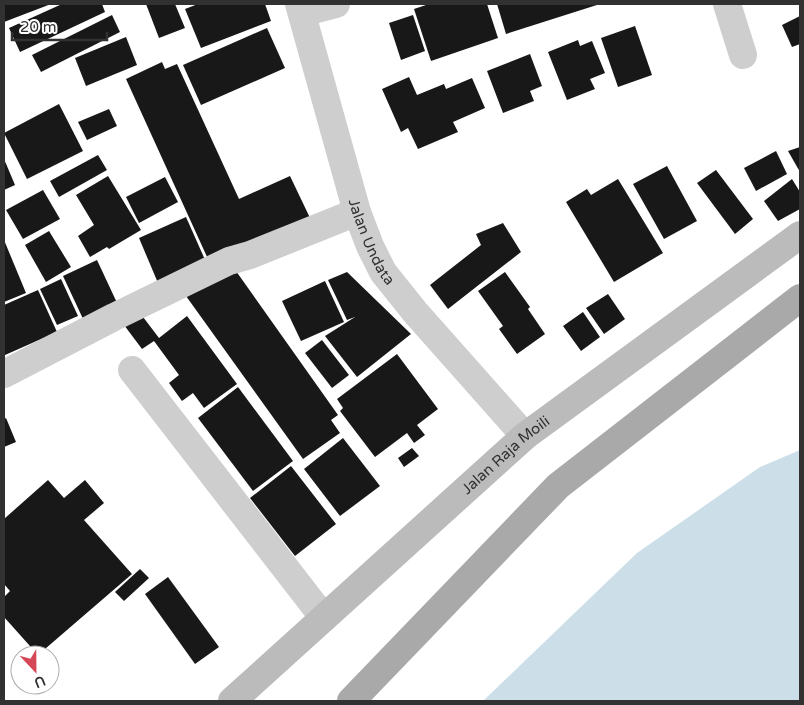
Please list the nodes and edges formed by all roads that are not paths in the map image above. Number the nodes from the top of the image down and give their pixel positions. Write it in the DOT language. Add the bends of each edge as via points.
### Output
graph roads {
  1 [pos="336,4"];
  2 [pos="727,4"];
  3 [pos="301,8"];
  4 [pos="743,55"];
  5 [pos="358,212"];
  6 [pos="800,234"];
  7 [pos="800,298"];
  8 [pos="132,370"];
  9 [pos="4,374"];
  10 [pos="525,436"];
  11 [pos="324,618"];
  12 [pos="232,701"];
  13 [pos="351,701"];
  1 -- 3 [label="street"];
  2 -- 4 [label="street"];
  3 -- 5 [label="street, Jalan Undata"];
  5 -- 9 [label="street" via="229,261"];
  5 -- 10 [label="street, Jalan Undata" via="370,246 384,272 415,312"];
  6 -- 10 [label="street, Jalan Raja Moili"];
  7 -- 13 [label="main road" via="558,486"];
  8 -- 11 [label="street"];
  10 -- 11 [label="street, Jalan Raja Moili"];
  11 -- 12 [label="street, Jalan Raja Moili"];
}
